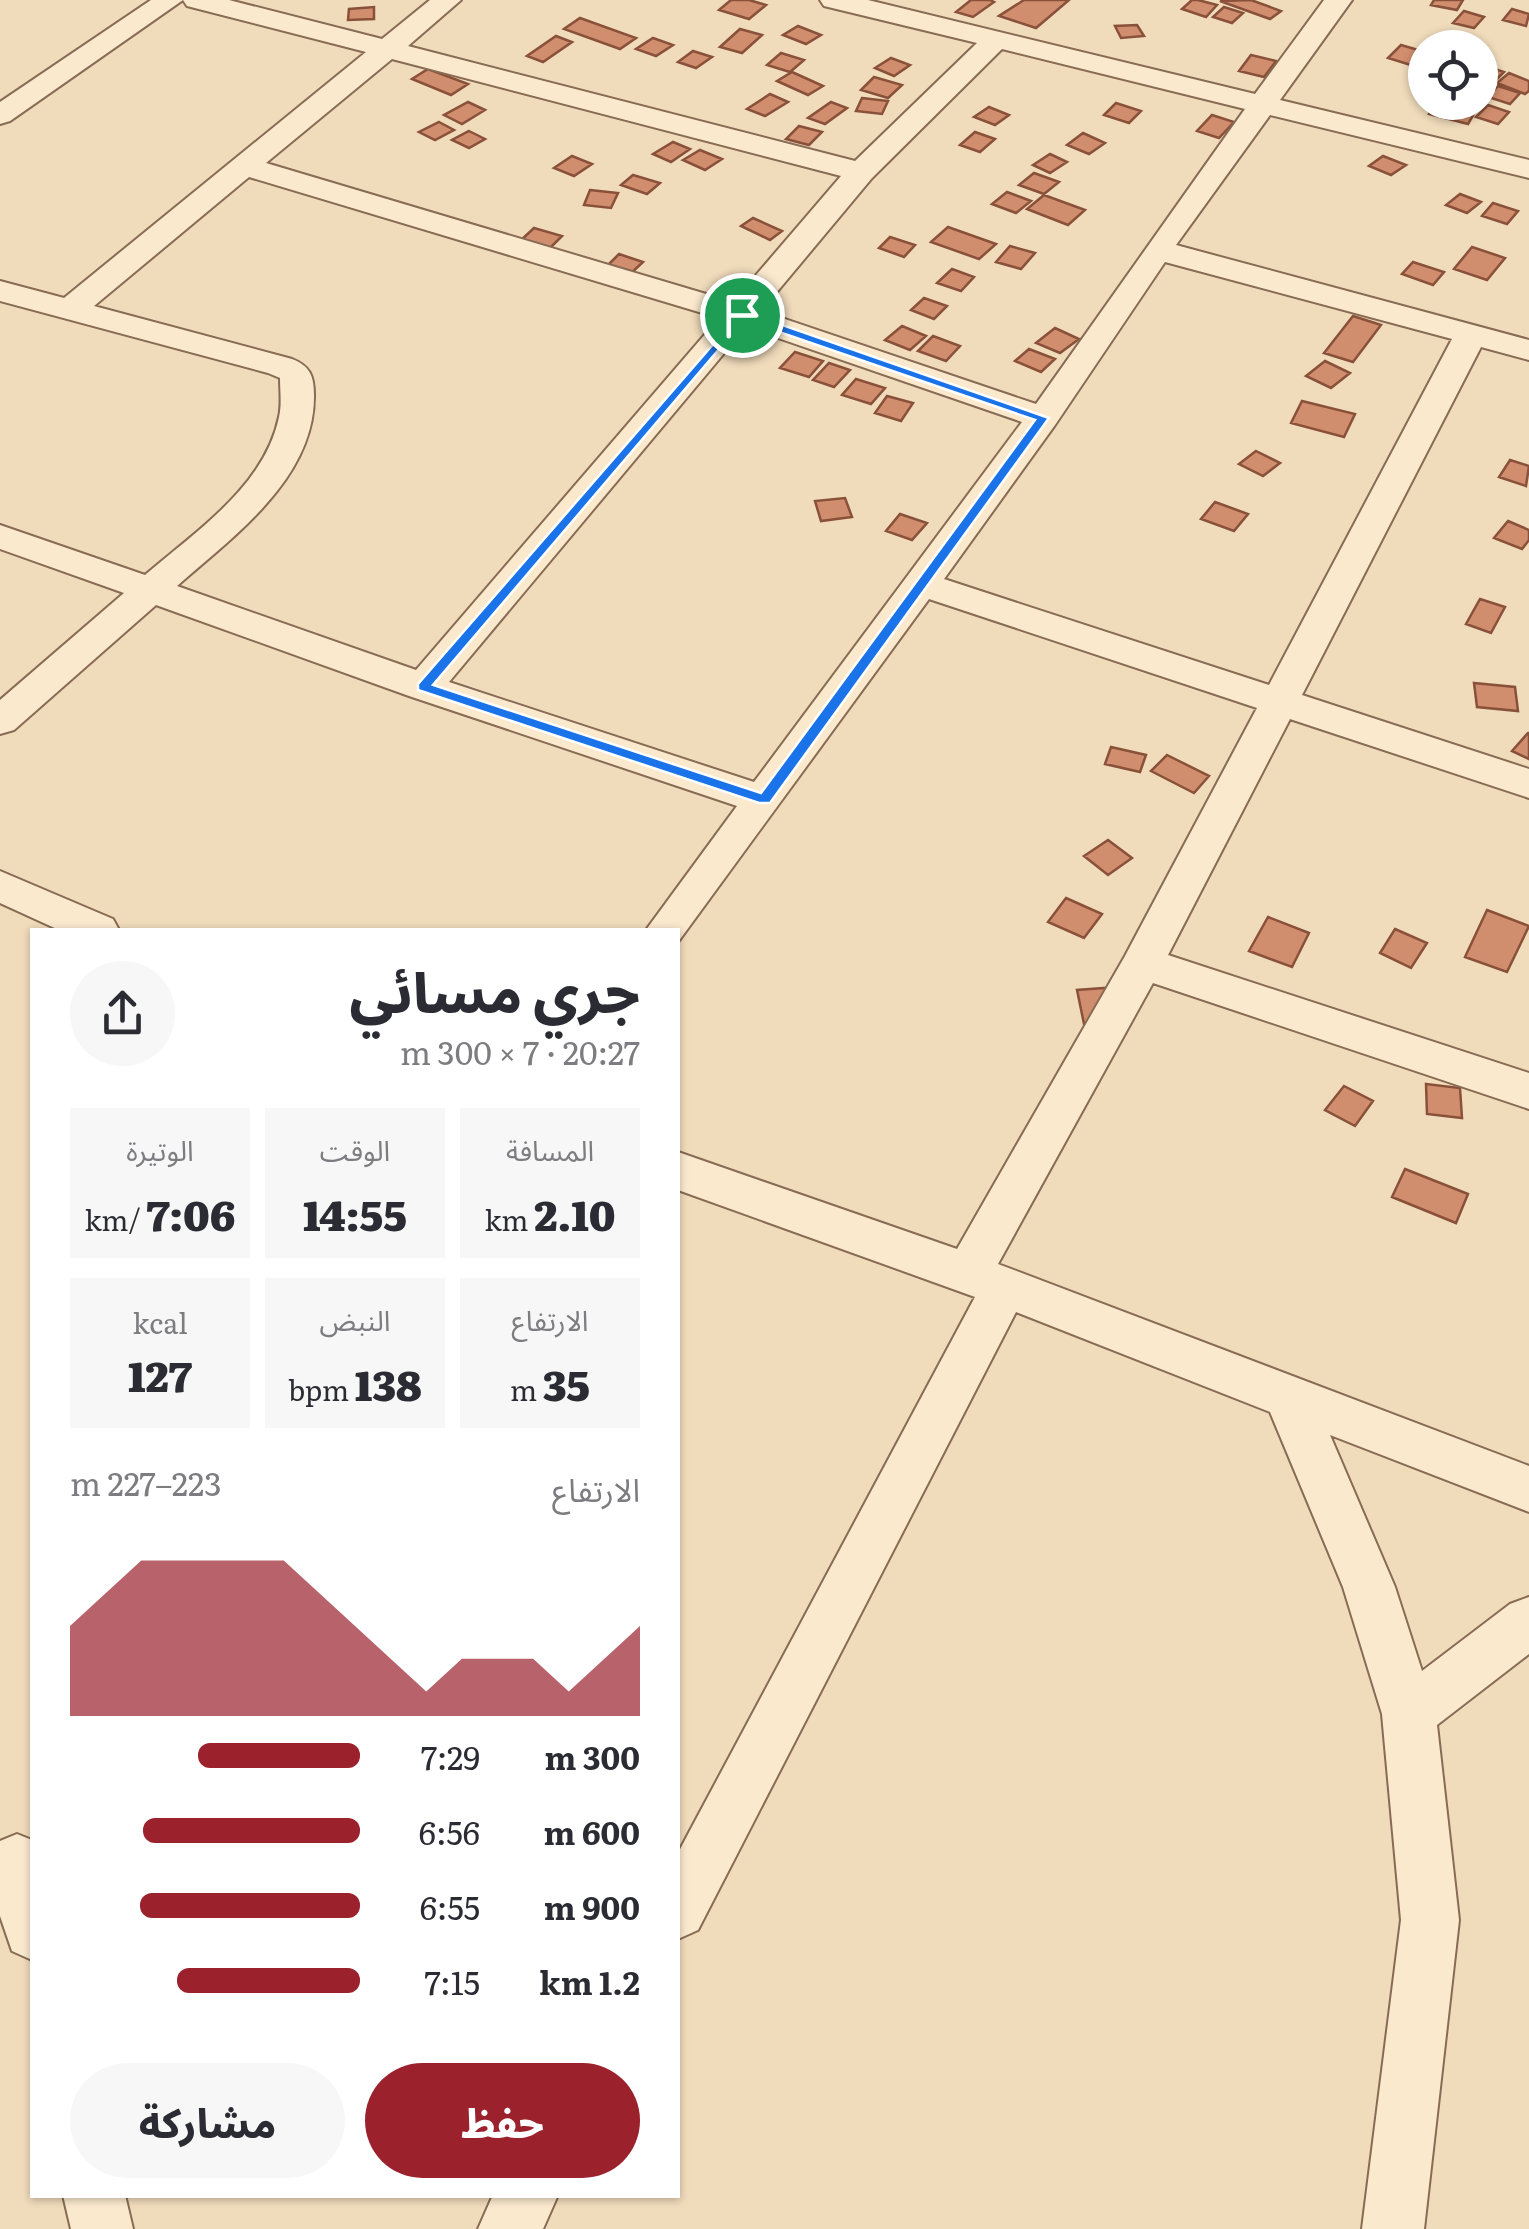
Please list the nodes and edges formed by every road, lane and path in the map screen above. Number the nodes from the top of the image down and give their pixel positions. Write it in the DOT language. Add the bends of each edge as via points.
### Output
graph roads {
  1 [pos="169,0"];
  2 [pos="197,0"];
  3 [pos="446,0"];
  4 [pos="834,0"];
  5 [pos="1338,0"];
  6 [pos="996,40"];
  7 [pos="385,50"];
  8 [pos="1267,102"];
  9 [pos="0,115"];
  10 [pos="248,168"];
  11 [pos="1529,169"];
  12 [pos="861,172"];
  13 [pos="1156,250"];
  14 [pos="0,291"];
  15 [pos="68,310"];
  16 [pos="742,315"];
  17 [pos="1471,335"];
  18 [pos="1529,350"];
  19 [pos="1042,418"];
  20 [pos="0,536"];
  21 [pos="921,584"];
  22 [pos="150,590"];
  23 [pos="423,687"];
  24 [pos="1280,702"];
  25 [pos="0,721"];
  26 [pos="1529,784"];
  27 [pos="764,800"];
  28 [pos="0,886"];
  29 [pos="94,928"];
  30 [pos="668,928"];
  31 [pos="1143,963"];
  32 [pos="1529,1091"];
  33 [pos="680,1172"];
  34 [pos="987,1280"];
  35 [pos="1290,1399"];
  36 [pos="1529,1489"];
  37 [pos="1529,1622"];
  38 [pos="1409,1714"];
  39 [pos="16,1863"];
  40 [pos="680,1906"];
  41 [pos="30,1922"];
  42 [pos="95,2198"];
  43 [pos="526,2198"];
  44 [pos="102,2229"];
  45 [pos="510,2229"];
  46 [pos="1393,2229"];
  1 -- 9 [label="street"];
  2 -- 7 [label="street"];
  3 -- 7 [label="street"];
  4 -- 6 [label="street"];
  5 -- 8 [label="street"];
  6 -- 8 [label="street"];
  6 -- 12 [label="street"];
  7 -- 10 [label="street"];
  7 -- 12 [label="street"];
  8 -- 11 [label="street"];
  8 -- 13 [label="street"];
  10 -- 15 [label="street"];
  10 -- 16 [label="street"];
  12 -- 16 [label="street"];
  13 -- 17 [label="street"];
  13 -- 19 [label="street"];
  14 -- 15 [label="street"];
  15 -- 22 [label="street" via="280,366 297,378 285,453 240,511"];
  16 -- 19 [label="street"];
  16 -- 23 [label="street"];
  17 -- 18 [label="street"];
  17 -- 24 [label="street"];
  19 -- 21 [label="street"];
  20 -- 22 [label="street"];
  21 -- 24 [label="street"];
  21 -- 27 [label="street"];
  22 -- 23 [label="street"];
  22 -- 25 [label="street"];
  23 -- 27 [label="street"];
  24 -- 26 [label="street"];
  24 -- 31 [label="street"];
  27 -- 30 [label="street"];
  28 -- 29 [label="street"];
  31 -- 32 [label="street"];
  31 -- 34 [label="street"];
  33 -- 34 [label="street"];
  34 -- 35 [label="street"];
  34 -- 40 [label="street"];
  35 -- 36 [label="street"];
  35 -- 38 [label="street" via="1369,1587"];
  37 -- 38 [label="street"];
  38 -- 46 [label="street" via="1430,1920"];
  39 -- 41 [label="street"];
  42 -- 44 [label="street"];
  43 -- 45 [label="street"];
}
